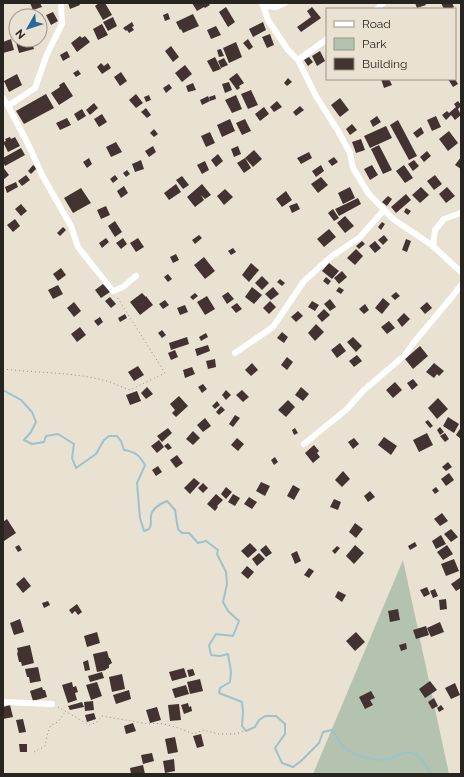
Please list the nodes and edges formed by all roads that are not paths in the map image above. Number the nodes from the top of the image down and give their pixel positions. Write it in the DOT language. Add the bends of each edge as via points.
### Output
graph roads {
  1 [pos="61,3"];
  2 [pos="285,3"];
  3 [pos="263,5"];
  4 [pos="326,40"];
  5 [pos="298,60"];
  6 [pos="3,98"];
  7 [pos="8,106"];
  8 [pos="384,210"];
  9 [pos="461,213"];
  10 [pos="433,246"];
  11 [pos="461,272"];
  12 [pos="136,276"];
  13 [pos="461,285"];
  14 [pos="235,353"];
  15 [pos="304,444"];
  16 [pos="3,702"];
  17 [pos="52,704"];
  1 -- 7 [label="street" via="62,24 34,88"];
  2 -- 3 [label="street" via="276,7"];
  3 -- 5 [label="street" via="268,20"];
  4 -- 5 [label="street"];
  5 -- 8 [label="street" via="350,153 353,168 368,193"];
  6 -- 7 [label="street"];
  7 -- 12 [label="street" via="42,175 72,226 78,247 88,261 114,291"];
  8 -- 10 [label="street"];
  8 -- 14 [label="street" via="359,238 332,256 304,281 273,327"];
  9 -- 10 [label="street" via="444,219 435,230"];
  10 -- 11 [label="street"];
  13 -- 15 [label="street" via="405,355"];
  16 -- 17 [label="street"];
}
